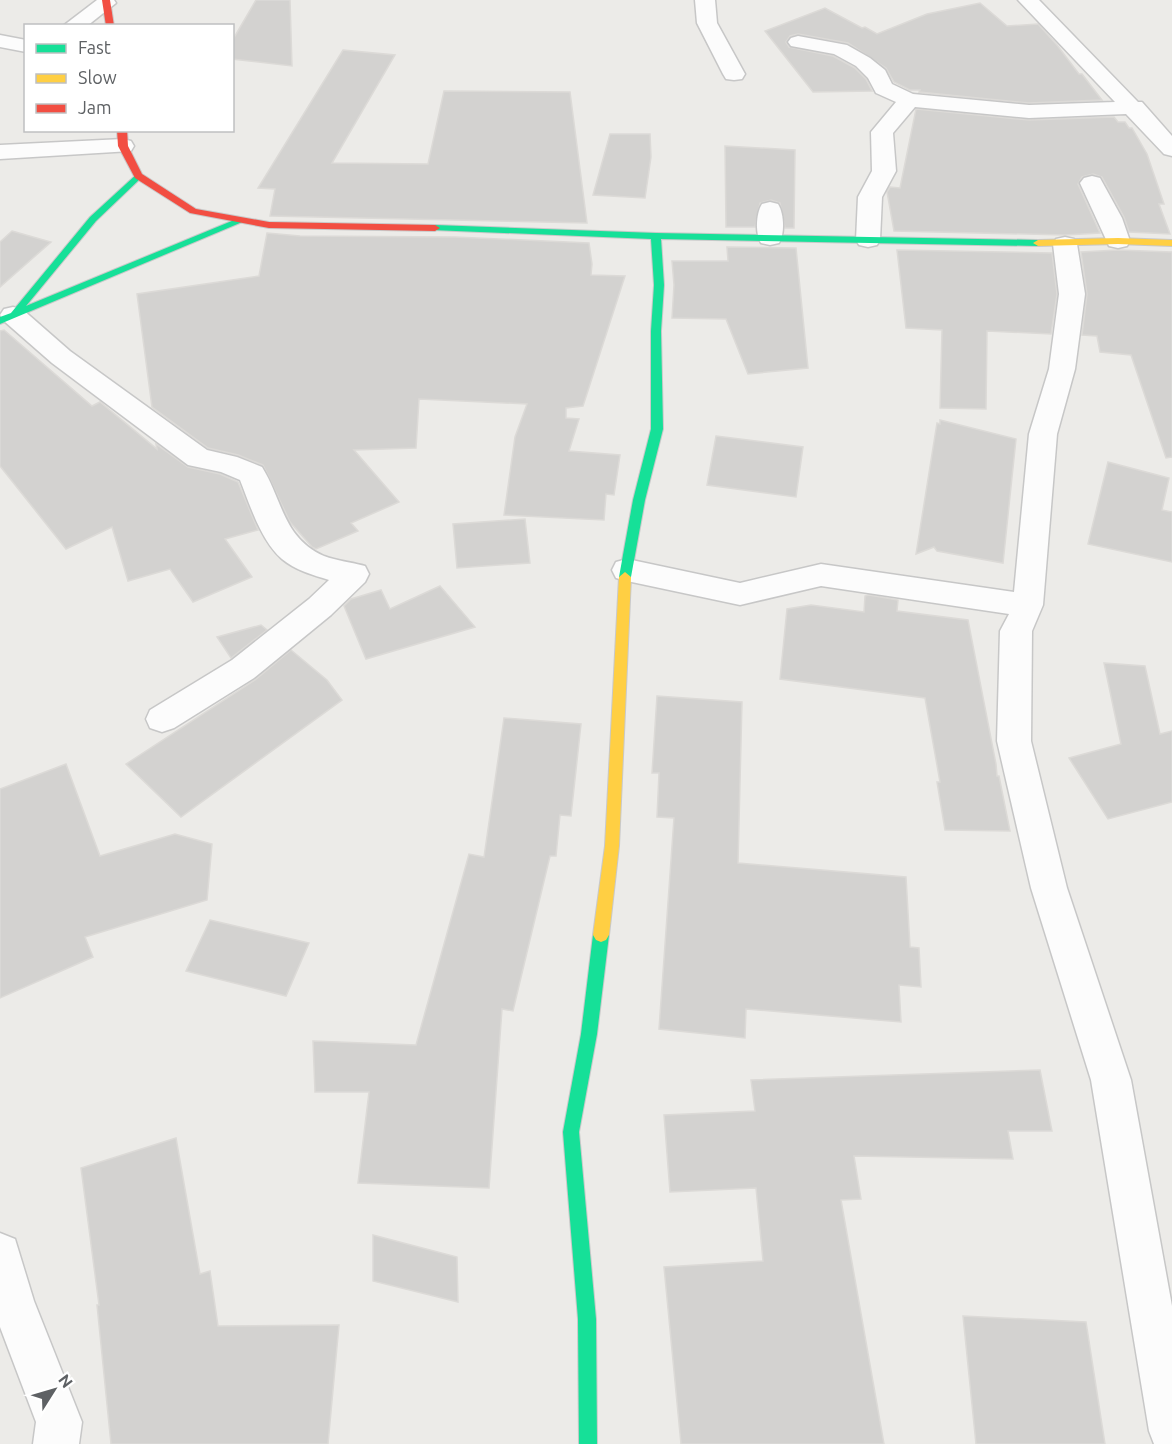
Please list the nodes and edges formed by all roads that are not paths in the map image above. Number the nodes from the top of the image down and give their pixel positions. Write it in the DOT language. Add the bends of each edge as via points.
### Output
graph roads {
  1 [pos="705,0"];
  2 [pos="1028,0"];
  3 [pos="106,2"];
  4 [pos="76,24"];
  5 [pos="110,24"];
  6 [pos="0,41"];
  7 [pos="798,42"];
  8 [pos="24,46"];
  9 [pos="734,74"];
  10 [pos="909,100"];
  11 [pos="1134,107"];
  12 [pos="122,138"];
  13 [pos="1172,149"];
  14 [pos="0,152"];
  15 [pos="138,176"];
  16 [pos="1092,183"];
  17 [pos="770,209"];
  18 [pos="242,220"];
  19 [pos="656,236"];
  20 [pos="770,238"];
  21 [pos="868,240"];
  22 [pos="1118,241"];
  23 [pos="1172,243"];
  24 [pos="1065,244"];
  25 [pos="6,318"];
  26 [pos="627,570"];
  27 [pos="1028,605"];
  28 [pos="162,719"];
  29 [pos="0,1254"];
  30 [pos="1172,1431"];
  31 [pos="56,1444"];
  32 [pos="588,1444"];
  1 -- 9 [label="street" via="707,23"];
  2 -- 11 [label="street"];
  3 -- 4 [label="street"];
  3 -- 5 [label="street"];
  6 -- 8 [label="street"];
  7 -- 10 [label="street" via="840,49 863,62 884,88"];
  10 -- 11 [label="street" via="1016,111"];
  10 -- 21 [label="street" via="882,132 884,171 870,197"];
  11 -- 13 [label="street"];
  12 -- 14 [label="street"];
  12 -- 15 [label="street"];
  15 -- 18 [label="street" via="193,210"];
  15 -- 25 [label="street" via="93,219"];
  16 -- 22 [label="street"];
  17 -- 20 [label="street"];
  18 -- 19 [label="street" via="300,227"];
  18 -- 25 [label="street"];
  19 -- 20 [label="street"];
  19 -- 26 [label="street" via="657,429"];
  20 -- 21 [label="street"];
  21 -- 24 [label="street"];
  22 -- 23 [label="street"];
  22 -- 24 [label="street"];
  24 -- 27 [label="street" via="1072,294 1062,369 1043,434"];
  25 -- 28 [label="street" via="198,458 252,474 265,509 292,551 331,570 354,574 243,669"];
  26 -- 27 [label="street" via="740,594 821,575"];
  26 -- 32 [label="street" via="612,846 589,1034 571,1132 587,1319"];
  27 -- 30 [label="street" via="1016,631 1014,741 1049,888 1111,1080"];
  29 -- 31 [label="street" via="12,1301 59,1422"];
}
